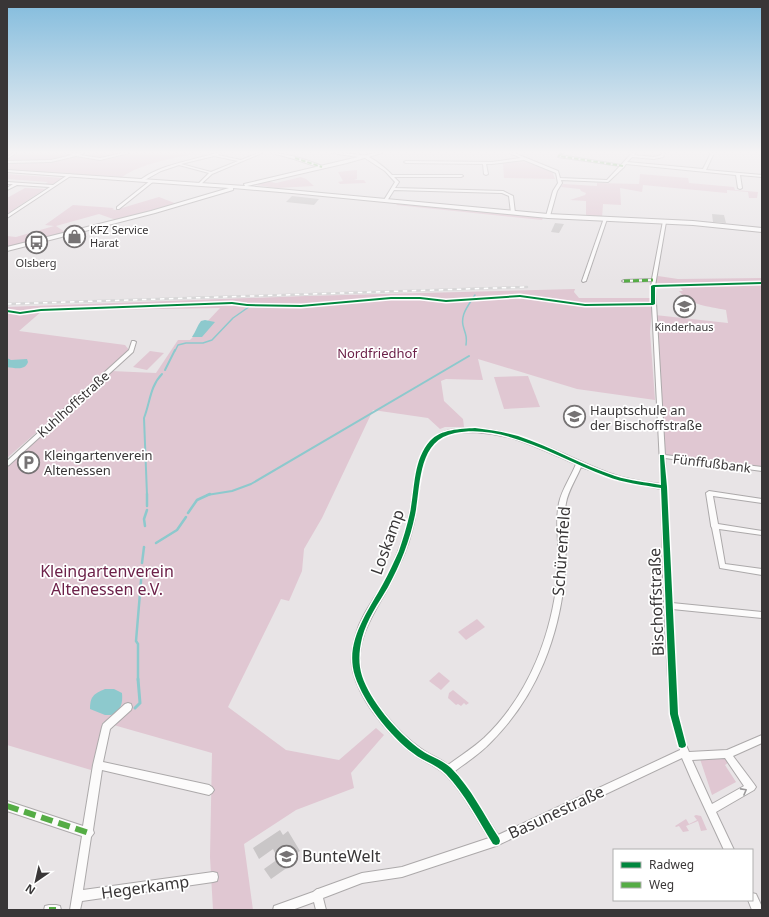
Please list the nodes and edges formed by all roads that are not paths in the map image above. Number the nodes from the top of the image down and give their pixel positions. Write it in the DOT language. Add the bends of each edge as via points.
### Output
graph roads {
  1 [pos="38,196"];
  2 [pos="133,196"];
  3 [pos="200,196"];
  4 [pos="341,196"];
  5 [pos="389,196"];
  6 [pos="511,196"];
  7 [pos="554,196"];
  8 [pos="386,200"];
  9 [pos="118,208"];
  10 [pos="513,212"];
  11 [pos="7,216"];
  12 [pos="548,216"];
  13 [pos="605,219"];
  14 [pos="664,222"];
  15 [pos="762,230"];
  16 [pos="7,250"];
  17 [pos="653,280"];
  18 [pos="584,281"];
  19 [pos="624,281"];
  20 [pos="134,342"];
  21 [pos="662,456"];
  22 [pos="580,463"];
  23 [pos="7,464"];
  24 [pos="762,469"];
  25 [pos="664,487"];
  26 [pos="762,501"];
  27 [pos="714,526"];
  28 [pos="762,533"];
  29 [pos="762,572"];
  30 [pos="668,606"];
  31 [pos="762,616"];
  32 [pos="128,707"];
  33 [pos="762,739"];
  34 [pos="685,754"];
  35 [pos="727,754"];
  36 [pos="98,765"];
  37 [pos="448,771"];
  38 [pos="209,790"];
  39 [pos="7,806"];
  40 [pos="710,810"];
  41 [pos="88,833"];
  42 [pos="496,841"];
  43 [pos="729,849"];
  44 [pos="214,877"];
  45 [pos="317,894"];
  46 [pos="77,896"];
  47 [pos="753,900"];
  48 [pos="49,910"];
  49 [pos="56,910"];
  50 [pos="75,910"];
  51 [pos="278,910"];
  52 [pos="321,910"];
  53 [pos="758,910"];
  1 -- 11 [label="street"];
  2 -- 9 [label="street"];
  3 -- 16 [label="main road" via="153,212"];
  4 -- 8 [label="main road"];
  5 -- 8 [label="street"];
  6 -- 10 [label="street"];
  7 -- 12 [label="street"];
  8 -- 10 [label="main road"];
  10 -- 12 [label="main road"];
  12 -- 13 [label="main road"];
  13 -- 14 [label="main road"];
  13 -- 18 [label="street"];
  14 -- 15 [label="main road"];
  14 -- 17 [label="street, Bischoffstraße"];
  17 -- 19 [label="street"];
  17 -- 21 [label="street, Bischoffstraße"];
  20 -- 23 [label="street, Kuhlhoffstraße" via="131,352"];
  21 -- 24 [label="street, Fünffußbank"];
  21 -- 25 [label="street, Bischoffstraße"];
  22 -- 25 [label="street, Loskamp" via="617,478"];
  22 -- 37 [label="street, Schürenfeld" via="562,504 560,586 555,615 535,676 510,716 489,739"];
  22 -- 37 [label="street, Loskamp" via="519,439 468,429 446,432 433,440 423,453 410,523 389,578 360,632 356,666 363,686 387,723 416,751"];
  25 -- 30 [label="street, Bischoffstraße"];
  26 -- 27 [label="street" via="709,493"];
  27 -- 28 [label="street"];
  27 -- 29 [label="street" via="722,566"];
  30 -- 31 [label="street"];
  30 -- 34 [label="street, Bischoffstraße" via="674,714"];
  32 -- 36 [label="street" via="106,727"];
  33 -- 35 [label="street, Basunestraße"];
  34 -- 35 [label="street, Basunestraße"];
  34 -- 40 [label="street, Bischoffstraße"];
  34 -- 42 [label="street, Basunestraße"];
  40 -- 35 [label="street, one-way" via="751,787"];
  36 -- 38 [label="street"];
  36 -- 41 [label="street"];
  37 -- 42 [label="street, Loskamp"];
  39 -- 41 [label="street"];
  40 -- 43 [label="street, Bischoffstraße"];
  41 -- 46 [label="street"];
  42 -- 45 [label="street, Basunestraße" via="402,872 362,878"];
  44 -- 46 [label="street, Hegerkamp"];
  45 -- 51 [label="street"];
  45 -- 52 [label="street"];
  46 -- 50 [label="street"];
  47 -- 53 [label="street"];
  48 -- 49 [label="street"];
}
